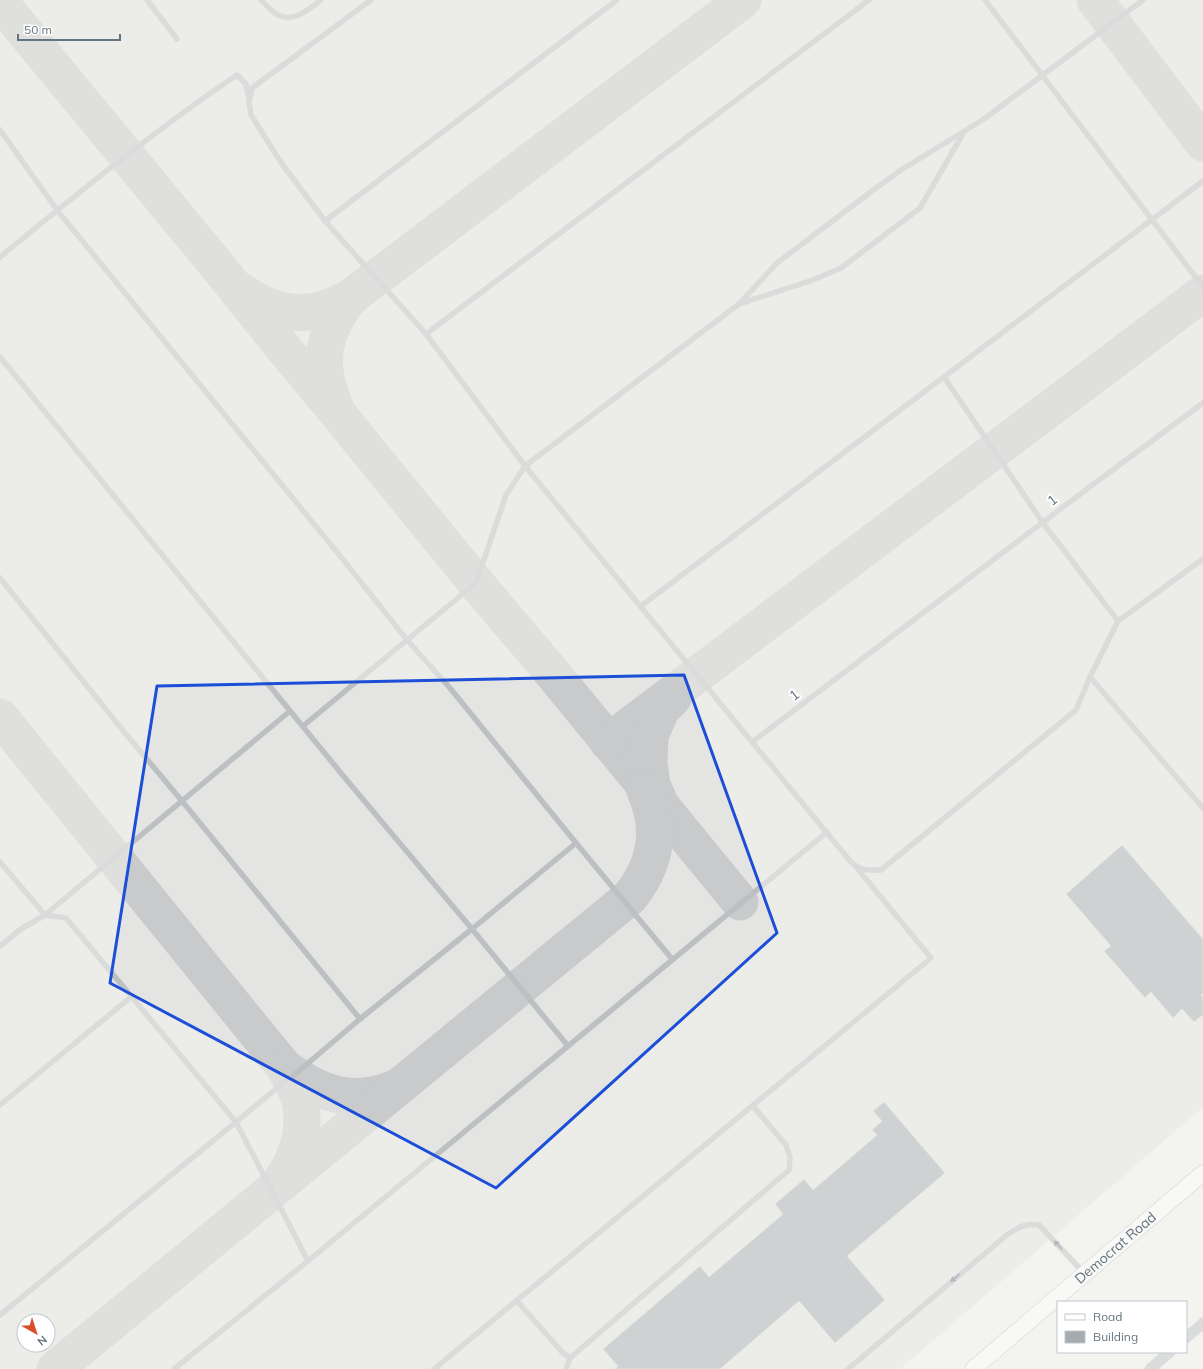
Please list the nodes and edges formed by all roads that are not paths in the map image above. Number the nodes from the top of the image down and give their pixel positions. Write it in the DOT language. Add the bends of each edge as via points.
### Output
graph roads {
  1 [pos="147,0"];
  2 [pos="261,0"];
  3 [pos="321,0"];
  4 [pos="371,0"];
  5 [pos="617,0"];
  6 [pos="869,0"];
  7 [pos="985,0"];
  8 [pos="1143,0"];
  9 [pos="177,39"];
  10 [pos="1043,75"];
  11 [pos="249,102"];
  12 [pos="0,130"];
  13 [pos="964,132"];
  14 [pos="1203,180"];
  15 [pos="57,210"];
  16 [pos="1151,220"];
  17 [pos="325,221"];
  18 [pos="0,257"];
  19 [pos="1203,287"];
  20 [pos="739,304"];
  21 [pos="426,334"];
  22 [pos="0,357"];
  23 [pos="944,377"];
  24 [pos="1203,403"];
  25 [pos="525,466"];
  26 [pos="1043,522"];
  27 [pos="1203,559"];
  28 [pos="0,578"];
  29 [pos="641,606"];
  30 [pos="1118,621"];
  31 [pos="407,640"];
  32 [pos="1090,677"];
  33 [pos="290,711"];
  34 [pos="303,726"];
  35 [pos="752,742"];
  36 [pos="182,800"];
  37 [pos="1203,808"];
  38 [pos="826,832"];
  39 [pos="576,843"];
  40 [pos="0,862"];
  41 [pos="857,868"];
  42 [pos="45,915"];
  43 [pos="472,929"];
  44 [pos="0,946"];
  45 [pos="672,959"];
  46 [pos="130,997"];
  47 [pos="360,1019"];
  48 [pos="568,1046"];
  49 [pos="0,1105"];
  50 [pos="753,1106"];
  51 [pos="236,1122"];
  52 [pos="1203,1173"];
  53 [pos="308,1261"];
  54 [pos="1085,1274"];
  55 [pos="517,1300"];
  56 [pos="0,1315"];
  57 [pos="1203,1324"];
  58 [pos="1187,1337"];
  59 [pos="1169,1353"];
  60 [pos="570,1358"];
  61 [pos="174,1369"];
  62 [pos="434,1369"];
  63 [pos="566,1369"];
  64 [pos="848,1369"];
  65 [pos="973,1369"];
  66 [pos="1150,1369"];
  1 -- 9 [label="lane"];
  2 -- 3 [label="lane" via="278,15 295,17"];
  4 -- 11 [label="lane" via="252,88"];
  5 -- 17 [label="lane"];
  6 -- 21 [label="lane"];
  7 -- 10 [label="lane"];
  8 -- 10 [label="lane"];
  10 -- 13 [label="lane"];
  10 -- 16 [label="lane"];
  11 -- 15 [label="lane" via="246,84 237,75 126,155"];
  11 -- 17 [label="lane" via="251,115 282,164"];
  12 -- 15 [label="lane"];
  13 -- 20 [label="lane" via="901,170 783,258"];
  13 -- 20 [label="lane" via="920,208 903,222 841,268"];
  14 -- 16 [label="lane"];
  15 -- 18 [label="lane"];
  15 -- 31 [label="lane"];
  16 -- 19 [label="lane"];
  16 -- 23 [label="lane"];
  17 -- 21 [label="lane"];
  20 -- 25 [label="lane"];
  21 -- 25 [label="lane"];
  22 -- 33 [label="lane"];
  23 -- 26 [label="lane"];
  23 -- 29 [label="lane"];
  24 -- 26 [label="lane, 1"];
  25 -- 29 [label="lane"];
  25 -- 31 [label="lane" via="506,495 476,583"];
  26 -- 30 [label="lane"];
  26 -- 35 [label="lane, 1"];
  27 -- 30 [label="lane"];
  28 -- 36 [label="lane" via="125,734"];
  29 -- 35 [label="lane"];
  30 -- 32 [label="lane"];
  31 -- 34 [label="lane"];
  31 -- 39 [label="lane" via="450,688"];
  32 -- 37 [label="lane"];
  32 -- 41 [label="lane" via="1076,710 881,870"];
  33 -- 34 [label="lane"];
  33 -- 36 [label="lane"];
  34 -- 43 [label="lane"];
  35 -- 38 [label="lane"];
  36 -- 42 [label="lane"];
  36 -- 47 [label="lane"];
  38 -- 41 [label="lane"];
  38 -- 45 [label="lane"];
  39 -- 43 [label="lane"];
  39 -- 45 [label="lane"];
  40 -- 42 [label="lane"];
  41 -- 50 [label="lane" via="931,958"];
  42 -- 44 [label="lane" via="21,928"];
  42 -- 46 [label="lane" via="66,918"];
  43 -- 47 [label="lane"];
  43 -- 48 [label="lane"];
  45 -- 48 [label="lane"];
  46 -- 49 [label="lane"];
  46 -- 51 [label="lane"];
  47 -- 51 [label="lane"];
  48 -- 53 [label="lane"];
  50 -- 55 [label="lane"];
  50 -- 60 [label="lane" via="786,1145 790,1157 789,1170"];
  51 -- 53 [label="lane"];
  51 -- 56 [label="lane"];
  52 -- 54 [label="main road, Democrat Road"];
  53 -- 61 [label="lane"];
  54 -- 64 [label="lane, one-way" via="1039,1225 1021,1226 1008,1234"];
  54 -- 65 [label="main road, Democrat Road"];
  55 -- 60 [label="lane"];
  55 -- 62 [label="lane"];
  57 -- 58 [label="street"];
  59 -- 66 [label="street"];
  60 -- 63 [label="lane"];
}
